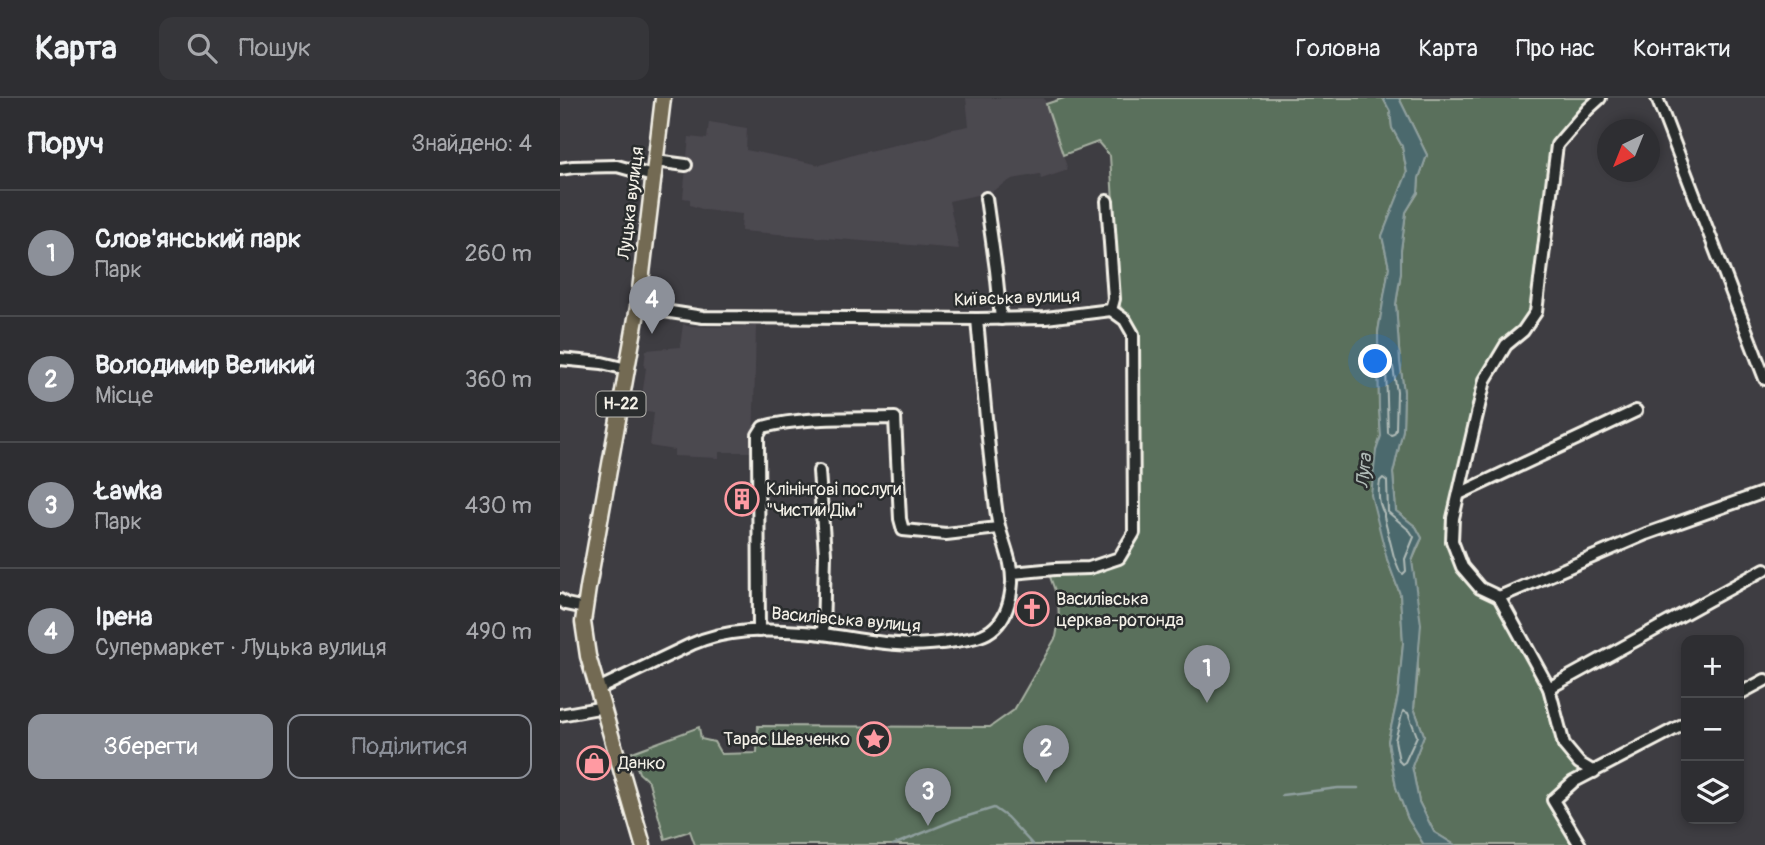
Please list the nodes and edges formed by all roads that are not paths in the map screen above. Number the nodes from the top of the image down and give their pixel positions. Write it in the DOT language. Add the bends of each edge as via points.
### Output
graph roads {
  1 [pos="663,98"];
  2 [pos="1600,98"];
  3 [pos="1657,98"];
  4 [pos="686,165"];
  5 [pos="654,168"];
  6 [pos="560,169"];
  7 [pos="986,198"];
  8 [pos="1107,201"];
  9 [pos="638,307"];
  10 [pos="1111,310"];
  11 [pos="977,319"];
  12 [pos="1001,319"];
  13 [pos="560,359"];
  14 [pos="627,369"];
  15 [pos="1765,379"];
  16 [pos="1636,411"];
  17 [pos="819,471"];
  18 [pos="1765,492"];
  19 [pos="1459,494"];
  20 [pos="998,528"];
  21 [pos="1765,569"];
  22 [pos="1012,573"];
  23 [pos="1499,597"];
  24 [pos="560,600"];
  25 [pos="585,608"];
  26 [pos="759,631"];
  27 [pos="823,634"];
  28 [pos="1765,680"];
  29 [pos="1549,688"];
  30 [pos="598,689"];
  31 [pos="1744,691"];
  32 [pos="604,707"];
  33 [pos="560,715"];
  34 [pos="1681,726"];
  35 [pos="1594,772"];
  36 [pos="643,845"];
  37 [pos="1580,845"];
  1 -- 5 [label="main road, Луцька вулиця / Н-22"];
  2 -- 19 [label="street" via="1557,145 1536,312 1506,345 1485,380"];
  3 -- 15 [label="street"];
  4 -- 5 [label="street"];
  5 -- 6 [label="street"];
  5 -- 9 [label="main road, Луцька вулиця / Н-22"];
  7 -- 12 [label="street"];
  8 -- 10 [label="street"];
  9 -- 11 [label="street, Київська вулиця" via="703,317"];
  9 -- 14 [label="main road, Луцька вулиця / Н-22"];
  10 -- 12 [label="street, Київська вулиця"];
  10 -- 22 [label="street" via="1125,320 1133,334 1134,533 1119,558 1089,568"];
  11 -- 12 [label="street, Київська вулиця"];
  11 -- 20 [label="street, Василівська вулиця"];
  13 -- 14 [label="street"];
  14 -- 25 [label="main road, Луцька вулиця / Н-22"];
  16 -- 19 [label="street"];
  17 -- 27 [label="street" via="825,554"];
  18 -- 23 [label="street" via="1646,534"];
  19 -- 23 [label="street" via="1452,541 1462,568 1480,588"];
  20 -- 22 [label="street, Василівська вулиця"];
  20 -- 26 [label="street" via="946,534 903,530 895,418 823,419 763,427 758,435"];
  21 -- 29 [label="street"];
  22 -- 27 [label="street, Василівська вулиця" via="1005,614 995,627 977,637 900,645"];
  23 -- 29 [label="street"];
  24 -- 25 [label="street"];
  25 -- 30 [label="main road, Луцька вулиця / Н-22" via="588,656"];
  26 -- 27 [label="street, Василівська вулиця"];
  26 -- 30 [label="street, Василівська вулиця" via="706,638"];
  28 -- 31 [label="street"];
  29 -- 35 [label="street" via="1564,745 1579,764"];
  30 -- 32 [label="main road, Луцька вулиця / Н-22"];
  32 -- 33 [label="street"];
  32 -- 36 [label="main road, Луцька вулиця / Н-22"];
  34 -- 35 [label="street"];
  35 -- 37 [label="street" via="1573,782 1553,800"];
}
